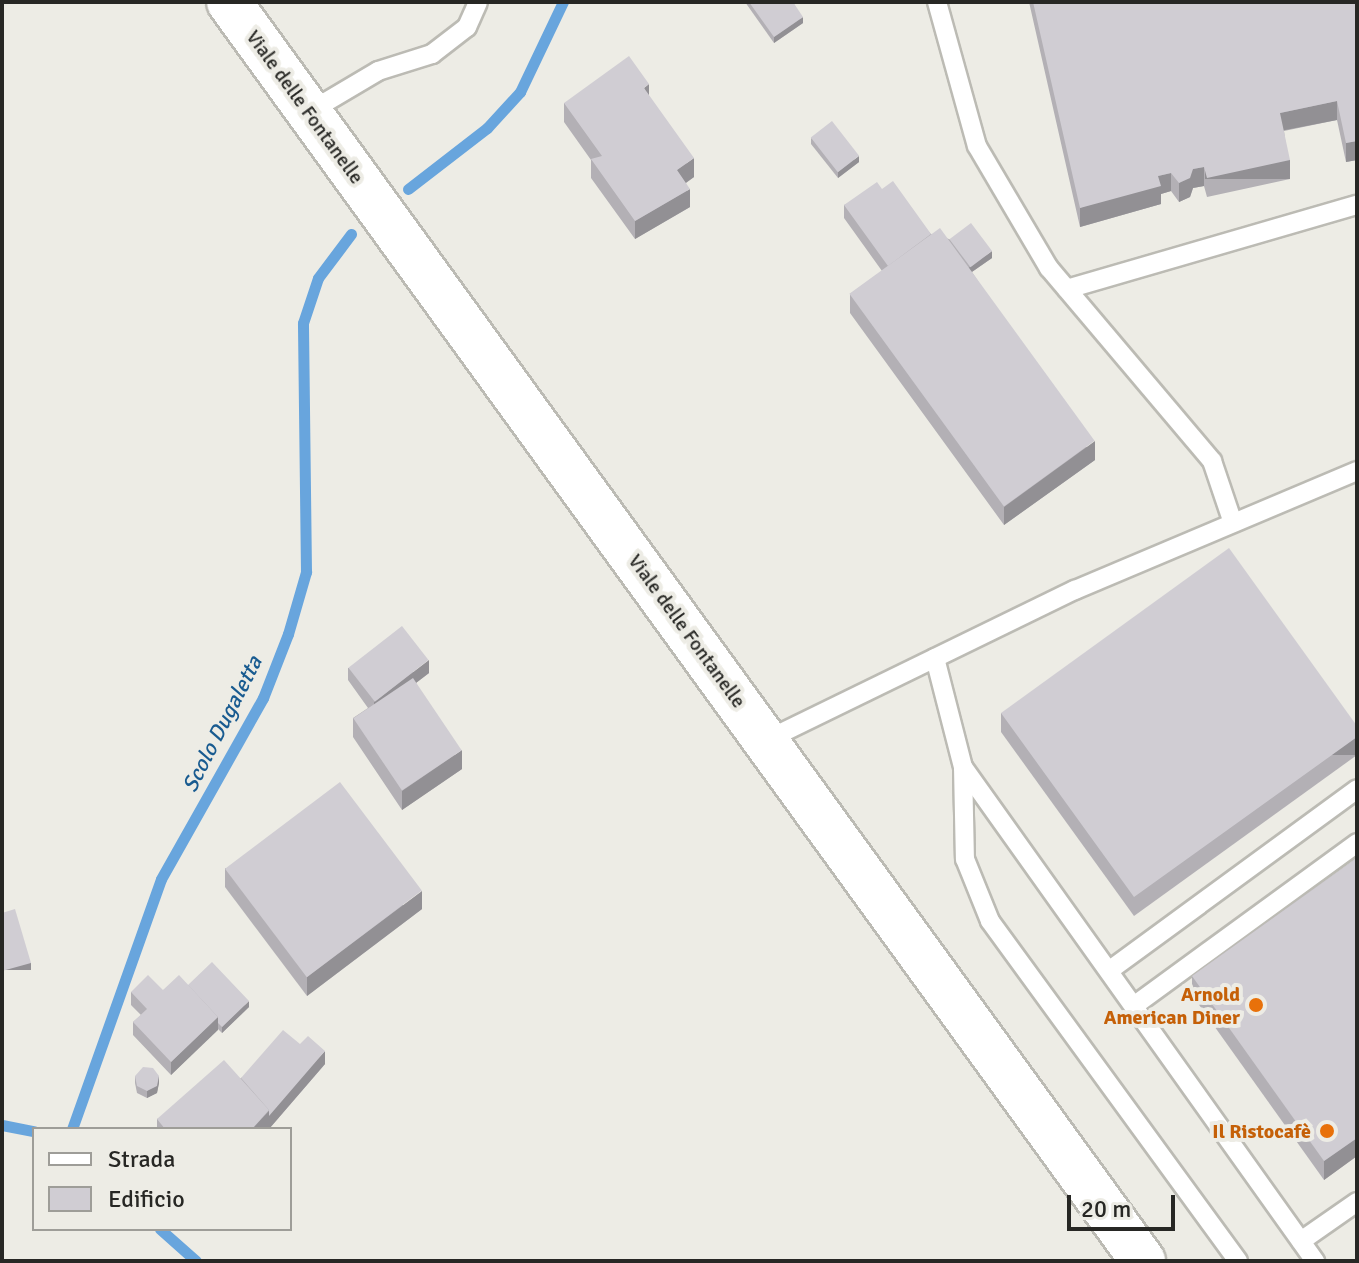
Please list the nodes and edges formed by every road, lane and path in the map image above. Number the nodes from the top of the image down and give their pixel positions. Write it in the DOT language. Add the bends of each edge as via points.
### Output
graph roads {
  1 [pos="229,2"];
  2 [pos="478,2"];
  3 [pos="937,2"];
  4 [pos="326,101"];
  5 [pos="1357,205"];
  6 [pos="1067,289"];
  7 [pos="1357,471"];
  8 [pos="1233,523"];
  9 [pos="935,658"];
  10 [pos="767,740"];
  11 [pos="963,767"];
  12 [pos="1357,789"];
  13 [pos="1357,843"];
  14 [pos="1110,970"];
  15 [pos="1135,1005"];
  16 [pos="1357,1202"];
  17 [pos="1301,1241"];
  18 [pos="1143,1261"];
  19 [pos="1238,1261"];
  20 [pos="1315,1261"];
  1 -- 4 [label="main road, Viale delle Fontanelle"];
  2 -- 4 [label="lane" via="467,27 432,54 378,71"];
  3 -- 6 [label="lane" via="977,146"];
  4 -- 10 [label="main road, Viale delle Fontanelle"];
  5 -- 6 [label="lane"];
  6 -- 8 [label="lane" via="1212,461"];
  7 -- 8 [label="lane"];
  8 -- 9 [label="lane" via="1075,590"];
  9 -- 10 [label="lane"];
  9 -- 11 [label="lane"];
  10 -- 18 [label="main road, Viale delle Fontanelle"];
  11 -- 14 [label="lane"];
  11 -- 19 [label="lane" via="965,859 990,921"];
  12 -- 14 [label="lane"];
  13 -- 15 [label="lane"];
  14 -- 15 [label="lane"];
  15 -- 17 [label="lane"];
  16 -- 17 [label="lane"];
  17 -- 20 [label="lane"];
}
